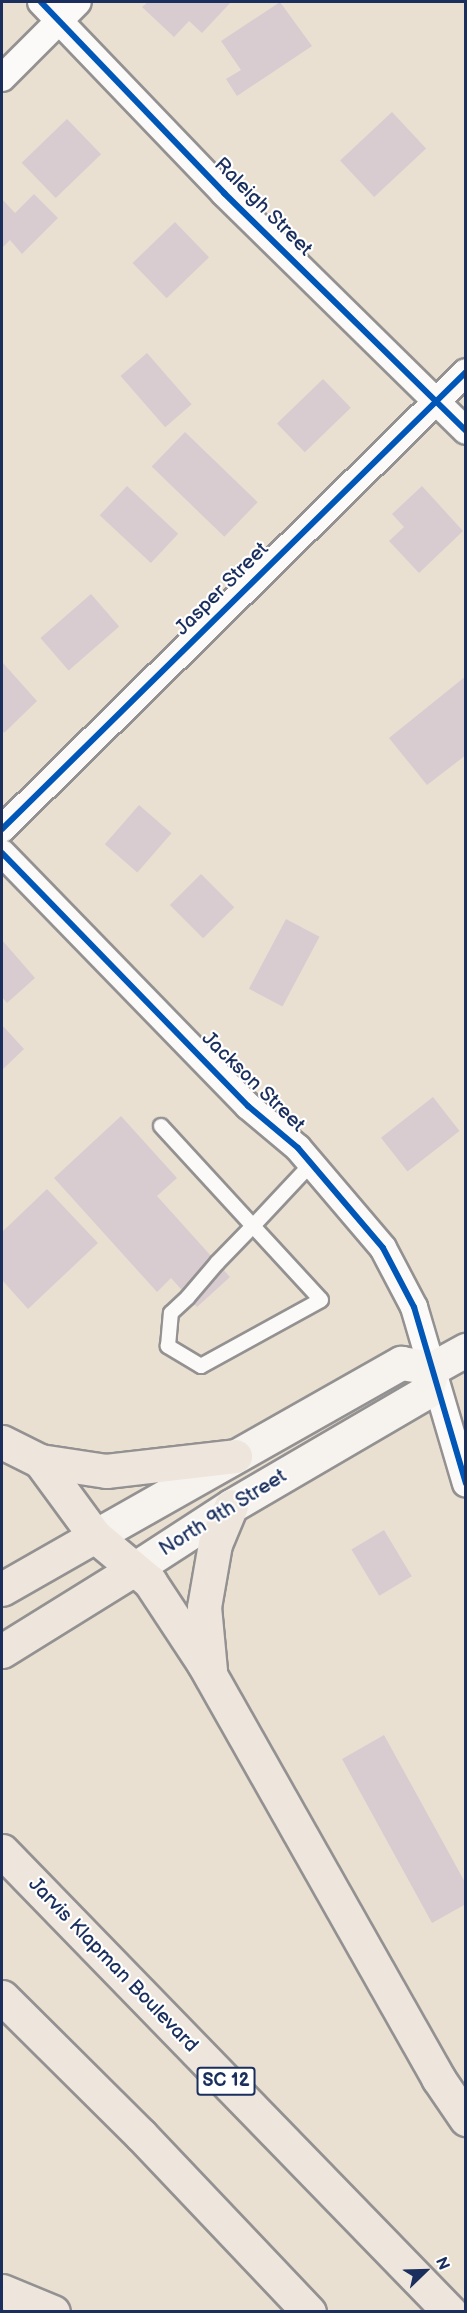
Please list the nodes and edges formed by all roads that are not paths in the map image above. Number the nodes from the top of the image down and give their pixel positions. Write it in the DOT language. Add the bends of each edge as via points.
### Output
graph roads {
  1 [pos="41,2"];
  2 [pos="78,2"];
  3 [pos="60,20"];
  4 [pos="2,78"];
  5 [pos="465,372"];
  6 [pos="435,401"];
  7 [pos="465,431"];
  8 [pos="2,830"];
  9 [pos="2,853"];
  10 [pos="161,1126"];
  11 [pos="312,1163"];
  12 [pos="253,1226"];
  13 [pos="465,1350"];
  14 [pos="433,1368"];
  15 [pos="2,1442"];
  16 [pos="235,1456"];
  17 [pos="40,1461"];
  18 [pos="465,1484"];
  19 [pos="231,1506"];
  20 [pos="95,1536"];
  21 [pos="134,1569"];
  22 [pos="2,1589"];
  23 [pos="3,1651"];
  24 [pos="211,1678"];
  25 [pos="2,1851"];
  26 [pos="2,1996"];
  27 [pos="465,2119"];
  28 [pos="2,2291"];
  29 [pos="53,2312"];
  30 [pos="309,2312"];
  31 [pos="450,2312"];
  1 -- 3 [label="street, Raleigh Street"];
  2 -- 3 [label="street"];
  3 -- 4 [label="street"];
  3 -- 6 [label="street, Raleigh Street" via="225,193"];
  5 -- 6 [label="street, Jasper Street"];
  6 -- 7 [label="street, Raleigh Street"];
  6 -- 8 [label="street, Jasper Street"];
  9 -- 11 [label="street, Jackson Street" via="248,1106"];
  10 -- 12 [label="lane"];
  11 -- 12 [label="lane"];
  11 -- 14 [label="street, Jackson Street" via="383,1248 400,1276"];
  12 -- 12 [label="lane" via="321,1300 201,1366 168,1346 171,1313"];
  13 -- 14 [label="street"];
  14 -- 16 [label="street, North 9th Street" via="401,1363"];
  14 -- 18 [label="street, Jackson Street"];
  14 -- 19 [label="street, North 9th Street" via="426,1392"];
  15 -- 17 [label="main road"];
  16 -- 17 [label="main road" via="106,1471"];
  16 -- 20 [label="street, North 9th Street"];
  17 -- 20 [label="main road"];
  19 -- 21 [label="street, North 9th Street"];
  19 -- 24 [label="main road" via="215,1544 204,1606"];
  20 -- 21 [label="main road"];
  20 -- 22 [label="main road, North 9th Street"];
  21 -- 23 [label="main road, North 9th Street"];
  21 -- 24 [label="main road" via="150,1582"];
  24 -- 27 [label="main road"];
  25 -- 31 [label="main road, Jarvis Klapman Boulevard / SC 12"];
  26 -- 30 [label="main road"];
  28 -- 29 [label="main road"];
}
